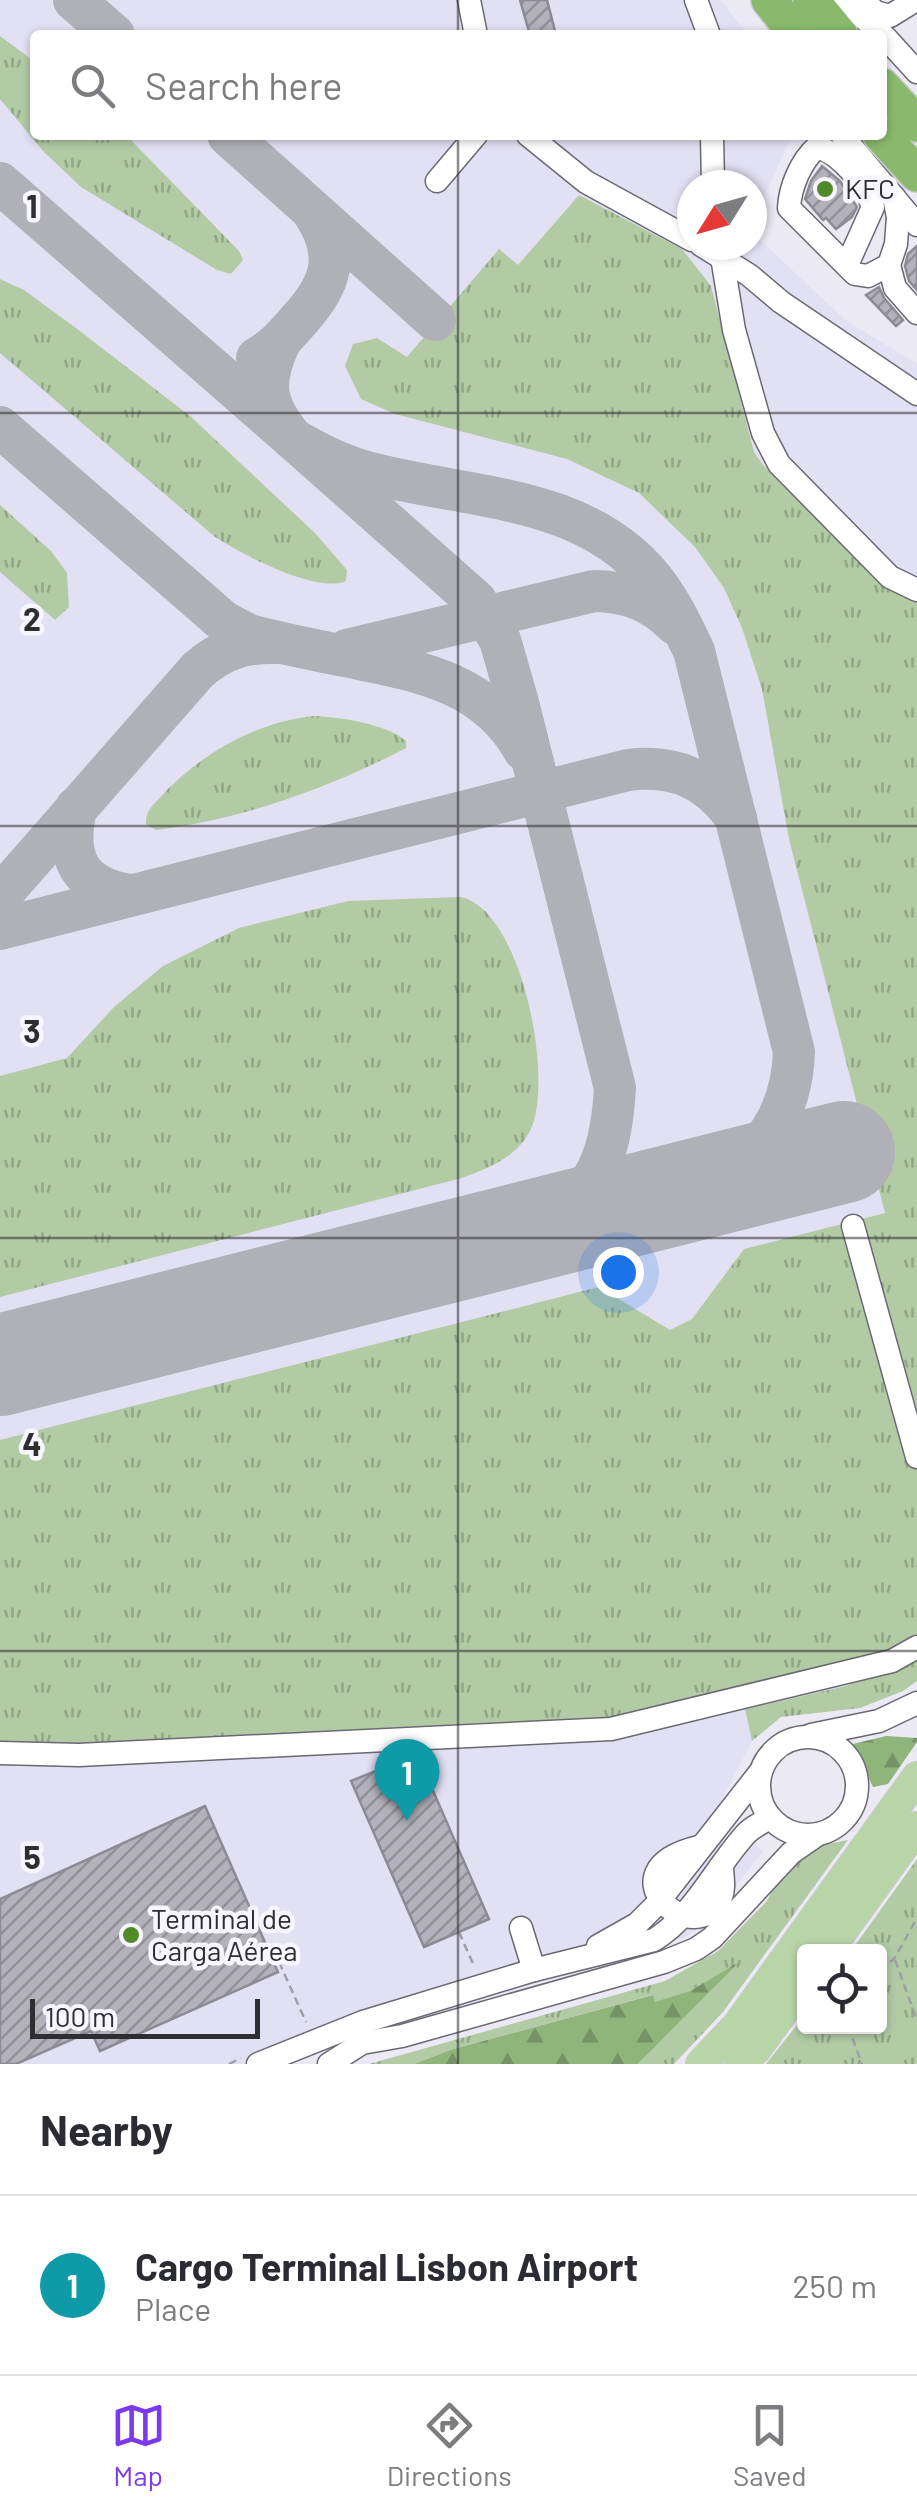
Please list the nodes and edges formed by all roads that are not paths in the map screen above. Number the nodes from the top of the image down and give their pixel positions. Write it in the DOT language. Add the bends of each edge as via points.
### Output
graph roads {
  1 [pos="469,0"];
  2 [pos="696,0"];
  3 [pos="769,0"];
  4 [pos="843,0"];
  5 [pos="864,0"];
  6 [pos="916,0"];
  7 [pos="798,25"];
  8 [pos="888,27"];
  9 [pos="475,30"];
  10 [pos="707,30"];
  11 [pos="917,48"];
  12 [pos="917,72"];
  13 [pos="887,91"];
  14 [pos="917,124"];
  15 [pos="472,140"];
  16 [pos="534,140"];
  17 [pos="712,140"];
  18 [pos="848,140"];
  19 [pos="884,140"];
  20 [pos="713,170"];
  21 [pos="437,181"];
  22 [pos="906,185"];
  23 [pos="917,226"];
  24 [pos="677,232"];
  25 [pos="717,260"];
  26 [pos="729,260"];
  27 [pos="889,265"];
  28 [pos="847,266"];
  29 [pos="917,313"];
  30 [pos="917,394"];
  31 [pos="917,590"];
  32 [pos="853,1226"];
  33 [pos="917,1457"];
  34 [pos="917,1647"];
  35 [pos="917,1702"];
  36 [pos="804,1736"];
  37 [pos="0,1753"];
  38 [pos="760,1771"];
  39 [pos="917,1777"];
  40 [pos="775,1822"];
  41 [pos="917,1827"];
  42 [pos="817,1834"];
  43 [pos="757,1887"];
  44 [pos="659,1900"];
  45 [pos="681,1917"];
  46 [pos="522,1928"];
  47 [pos="833,1944"];
  48 [pos="567,1960"];
  49 [pos="534,1970"];
  50 [pos="797,1992"];
  51 [pos="402,2036"];
  52 [pos="258,2064"];
  53 [pos="329,2064"];
  54 [pos="348,2064"];
  55 [pos="701,2064"];
  56 [pos="740,2064"];
  1 -- 9 [label="street"];
  2 -- 10 [label="street"];
  3 -- 7 [label="highway"];
  4 -- 8 [label="street"];
  5 -- 8 [label="street"];
  6 -- 8 [label="street"];
  8 -- 11 [label="street"];
  8 -- 12 [label="street"];
  13 -- 14 [label="highway"];
  15 -- 21 [label="street"];
  16 -- 24 [label="street" via="586,182"];
  17 -- 20 [label="street"];
  18 -- 22 [label="street"];
  19 -- 22 [label="highway"];
  22 -- 23 [label="street"];
  22 -- 27 [label="street"];
  25 -- 31 [label="street" via="763,432 778,464 890,577"];
  26 -- 30 [label="street"];
  27 -- 28 [label="street" via="868,276"];
  27 -- 29 [label="street" via="894,288"];
  28 -- 28 [label="street" via="873,207 831,151 817,147 789,194 788,208"];
  32 -- 33 [label="street"];
  34 -- 37 [label="street" via="892,1661 611,1729 79,1755"];
  35 -- 36 [label="street" via="879,1721"];
  36 -- 38 [label="street" via="772,1751"];
  36 -- 42 [label="street" via="821,1738 848,1756 858,1788 845,1818"];
  38 -- 40 [label="street" via="760,1796"];
  38 -- 44 [label="street"];
  39 -- 55 [label="main road" via="736,2026"];
  40 -- 42 [label="street"];
  40 -- 43 [label="street"];
  40 -- 45 [label="street" via="746,1833 722,1866 721,1899 711,1911"];
  41 -- 47 [label="main road"];
  42 -- 43 [label="street"];
  43 -- 51 [label="street" via="696,1950"];
  44 -- 45 [label="street"];
  44 -- 48 [label="street" via="624,1932"];
  45 -- 48 [label="street" via="654,1940"];
  46 -- 49 [label="street"];
  48 -- 49 [label="street"];
  49 -- 52 [label="street" via="362,2022"];
  50 -- 56 [label="main road"];
  51 -- 53 [label="street" via="362,2043"];
  51 -- 54 [label="street"];
}
